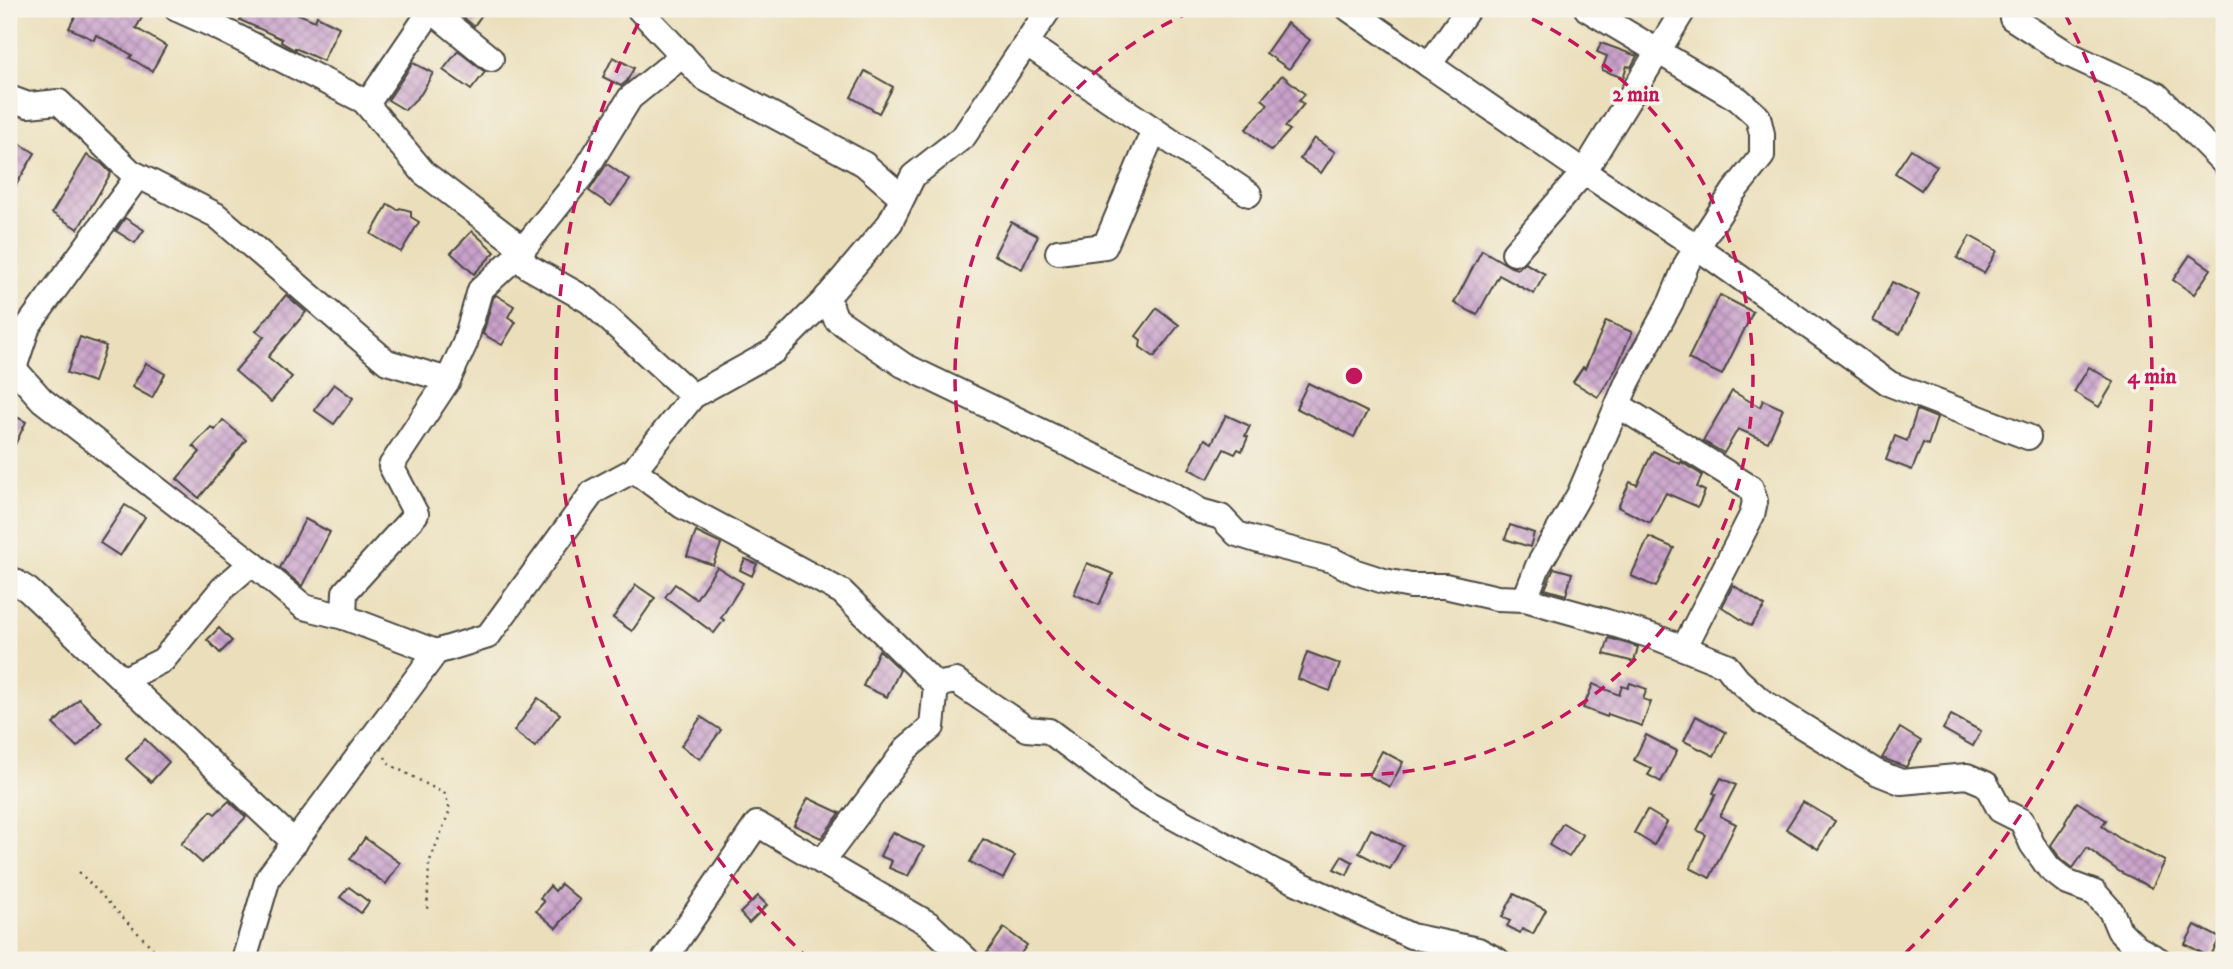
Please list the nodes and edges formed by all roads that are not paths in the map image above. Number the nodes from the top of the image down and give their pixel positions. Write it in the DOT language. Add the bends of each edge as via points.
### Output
graph roads {
  1 [pos="177,9"];
  2 [pos="639,9"];
  3 [pos="1049,9"];
  4 [pos="1349,9"];
  5 [pos="1468,9"];
  6 [pos="1587,9"];
  7 [pos="1684,9"];
  8 [pos="2017,9"];
  9 [pos="431,10"];
  10 [pos="221,17"];
  11 [pos="1027,44"];
  12 [pos="1658,51"];
  13 [pos="683,54"];
  14 [pos="491,59"];
  15 [pos="1429,65"];
  16 [pos="9,97"];
  17 [pos="367,104"];
  18 [pos="1154,130"];
  19 [pos="2224,163"];
  20 [pos="1584,172"];
  21 [pos="138,176"];
  22 [pos="1249,194"];
  23 [pos="902,197"];
  24 [pos="1697,247"];
  25 [pos="1058,252"];
  26 [pos="520,253"];
  27 [pos="1514,253"];
  28 [pos="827,297"];
  29 [pos="11,366"];
  30 [pos="448,380"];
  31 [pos="692,396"];
  32 [pos="1618,405"];
  33 [pos="2028,437"];
  34 [pos="634,470"];
  35 [pos="252,563"];
  36 [pos="9,578"];
  37 [pos="1524,599"];
  38 [pos="344,617"];
  39 [pos="1684,648"];
  40 [pos="436,652"];
  41 [pos="123,681"];
  42 [pos="936,685"];
  43 [pos="295,843"];
  44 [pos="822,862"];
  45 [pos="244,960"];
  46 [pos="664,960"];
  47 [pos="967,960"];
  48 [pos="1497,960"];
  49 [pos="2160,960"];
  1 -- 10 [label="street"];
  2 -- 13 [label="street"];
  3 -- 11 [label="street"];
  4 -- 15 [label="street"];
  5 -- 15 [label="street"];
  6 -- 12 [label="street"];
  7 -- 12 [label="street"];
  8 -- 19 [label="street" via="2012,18 2068,54 2157,95"];
  9 -- 14 [label="street"];
  9 -- 17 [label="street"];
  10 -- 17 [label="street"];
  11 -- 18 [label="street"];
  11 -- 23 [label="street" via="964,136 913,176"];
  12 -- 20 [label="street"];
  12 -- 24 [label="street" via="1738,99 1758,117 1762,134 1762,156"];
  13 -- 23 [label="street" via="704,78 864,164"];
  13 -- 26 [label="street" via="631,98 583,174"];
  15 -- 20 [label="street"];
  16 -- 21 [label="street" via="28,105 58,102"];
  17 -- 26 [label="street" via="424,173 513,241"];
  18 -- 22 [label="street"];
  18 -- 25 [label="street" via="1105,246"];
  20 -- 24 [label="street"];
  20 -- 27 [label="street"];
  21 -- 29 [label="street" via="27,326"];
  21 -- 30 [label="street" via="215,215 387,362"];
  23 -- 28 [label="street" via="890,223"];
  24 -- 32 [label="street"];
  24 -- 33 [label="street" via="1890,384"];
  26 -- 30 [label="street" via="480,290"];
  26 -- 31 [label="street" via="527,266 589,301"];
  28 -- 31 [label="street" via="774,351"];
  28 -- 37 [label="street" via="836,319 903,365 1200,511 1221,517 1237,534 1332,560 1384,581"];
  29 -- 35 [label="street" via="42,400"];
  30 -- 38 [label="street" via="391,466 416,514 345,592"];
  31 -- 34 [label="street"];
  32 -- 37 [label="street" via="1579,495"];
  32 -- 39 [label="street" via="1751,488 1755,501"];
  34 -- 40 [label="street" via="593,492 488,636"];
  34 -- 42 [label="street" via="682,506 842,593"];
  35 -- 38 [label="street" via="304,607"];
  35 -- 41 [label="street" via="223,588 163,660"];
  36 -- 41 [label="street" via="28,590"];
  37 -- 39 [label="street"];
  38 -- 40 [label="street"];
  39 -- 49 [label="street" via="1726,665 1760,700 1876,772 1901,782 1967,776 1986,784 2000,810 2022,821 2049,869 2068,883 2095,893 2111,911 2119,930 2137,948"];
  40 -- 43 [label="street"];
  41 -- 43 [label="street"];
  42 -- 44 [label="street" via="932,727 908,748"];
  42 -- 48 [label="street" via="956,681 1027,729 1049,731 1140,799 1275,872 1411,936 1478,950"];
  43 -- 45 [label="street" via="268,878"];
  44 -- 46 [label="street" via="757,824"];
  44 -- 47 [label="street" via="929,924"];
}
